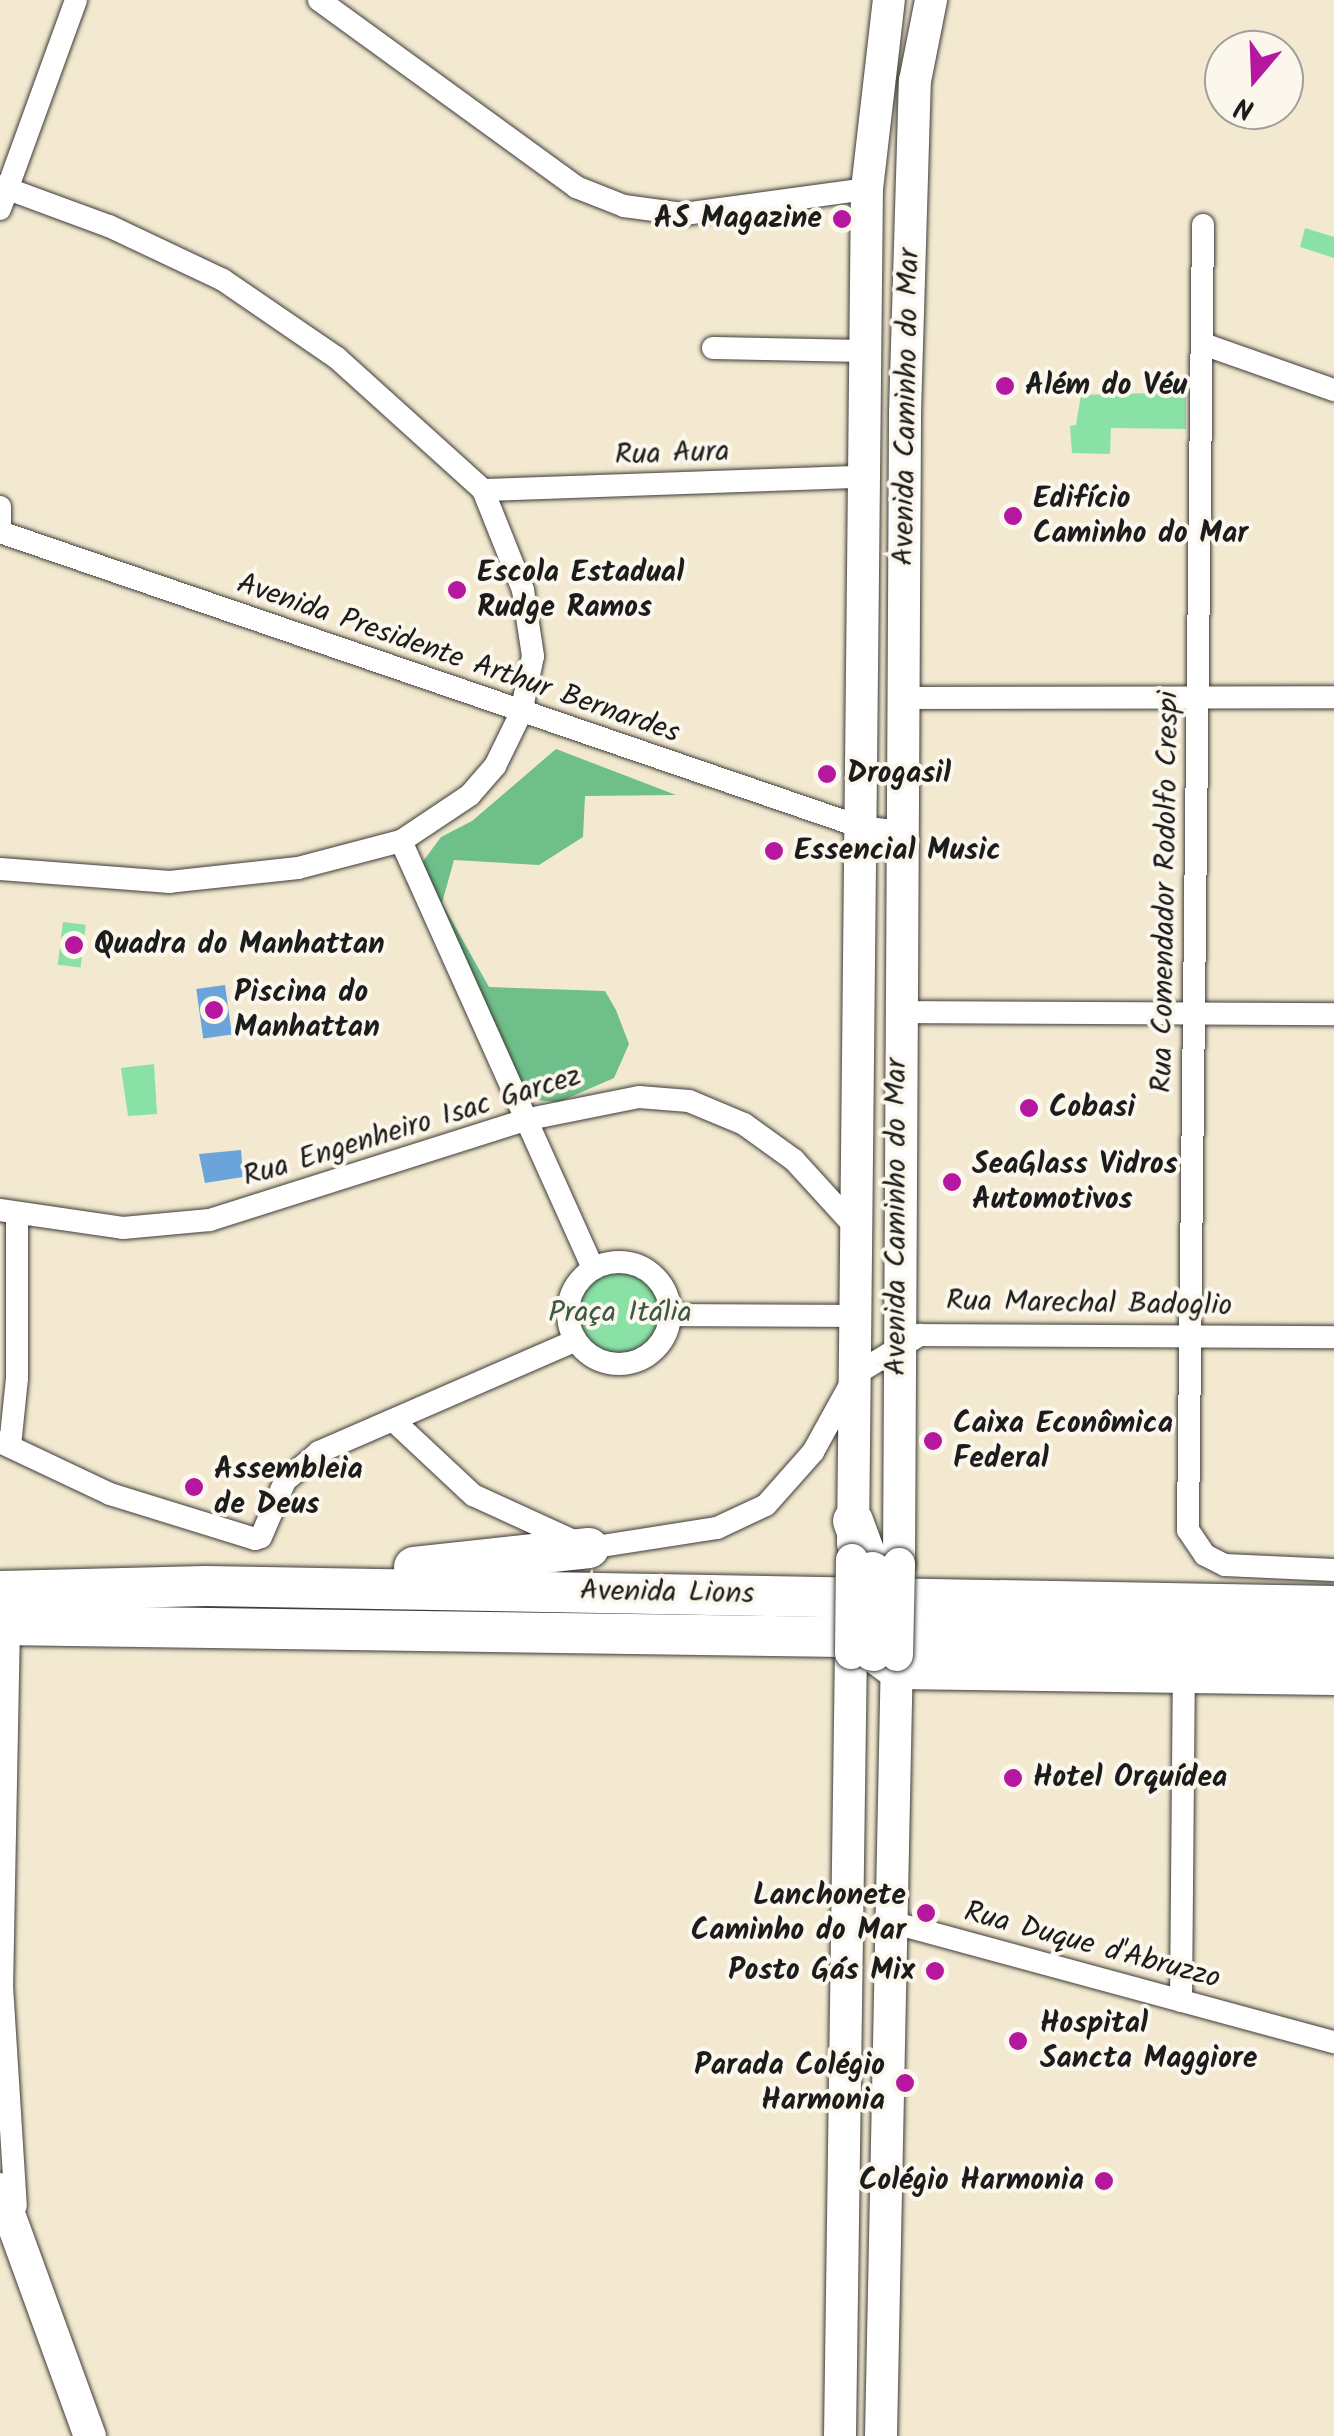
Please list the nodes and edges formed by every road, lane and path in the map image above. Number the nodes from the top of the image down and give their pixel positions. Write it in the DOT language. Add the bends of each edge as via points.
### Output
graph roads {
  1 [pos="76,0"];
  2 [pos="319,0"];
  3 [pos="889,0"];
  4 [pos="931,0"];
  5 [pos="867,188"];
  6 [pos="2,195"];
  7 [pos="1204,225"];
  8 [pos="911,228"];
  9 [pos="1206,344"];
  10 [pos="713,348"];
  11 [pos="865,351"];
  12 [pos="1334,390"];
  13 [pos="864,477"];
  14 [pos="483,490"];
  15 [pos="0,507"];
  16 [pos="0,522"];
  17 [pos="0,532"];
  18 [pos="1199,697"];
  19 [pos="1334,697"];
  20 [pos="902,698"];
  21 [pos="521,712"];
  22 [pos="861,827"];
  23 [pos="900,832"];
  24 [pos="400,841"];
  25 [pos="0,869"];
  26 [pos="898,1012"];
  27 [pos="1194,1012"];
  28 [pos="1334,1014"];
  29 [pos="529,1119"];
  30 [pos="9,1212"];
  31 [pos="857,1229"];
  32 [pos="594,1269"];
  33 [pos="670,1314"];
  34 [pos="856,1316"];
  35 [pos="1188,1335"];
  36 [pos="1334,1337"];
  37 [pos="576,1340"];
  38 [pos="895,1348"];
  39 [pos="856,1374"];
  40 [pos="395,1422"];
  41 [pos="5,1444"];
  42 [pos="589,1548"];
  43 [pos="869,1554"];
  44 [pos="1334,1570"];
  45 [pos="206,1586"];
  46 [pos="1334,1606"];
  47 [pos="3,1614"];
  48 [pos="1334,1644"];
  49 [pos="879,1657"];
  50 [pos="1184,1673"];
  51 [pos="1334,1675"];
  52 [pos="892,1922"];
  53 [pos="1181,2001"];
  54 [pos="1334,2042"];
  55 [pos="0,2188"];
  56 [pos="25,2255"];
  57 [pos="90,2436"];
  58 [pos="840,2436"];
  59 [pos="882,2436"];
  1 -- 6 [label="street"];
  2 -- 5 [label="street" via="576,187 624,206 684,214"];
  3 -- 5 [label="main road, Avenida Caminho do Mar"];
  4 -- 8 [label="main road, Avenida Caminho do Mar" via="915,81"];
  5 -- 8 [label="main road" via="904,200"];
  5 -- 11 [label="main road, Avenida Caminho do Mar"];
  6 -- 14 [label="street" via="160,248 270,308 337,358"];
  7 -- 9 [label="street, Rua Comendador Rodolfo Crespi"];
  8 -- 20 [label="main road, Avenida Caminho do Mar"];
  9 -- 12 [label="street"];
  9 -- 18 [label="street, Rua Comendador Rodolfo Crespi"];
  10 -- 11 [label="street"];
  11 -- 13 [label="main road, Avenida Caminho do Mar"];
  13 -- 14 [label="street, Rua Aura"];
  13 -- 22 [label="main road, Avenida Caminho do Mar"];
  14 -- 21 [label="street" via="508,541 531,626 530,685"];
  15 -- 16 [label="street"];
  17 -- 21 [label="street, Avenida Presidente Arthur Bernardes"];
  18 -- 19 [label="street"];
  18 -- 20 [label="street"];
  18 -- 27 [label="street, Rua Comendador Rodolfo Crespi"];
  20 -- 23 [label="main road, Avenida Caminho do Mar"];
  21 -- 22 [label="street, Avenida Presidente Arthur Bernardes"];
  21 -- 24 [label="street" via="495,766 470,795"];
  22 -- 23 [label="street, Avenida Presidente Arthur Bernardes"];
  22 -- 31 [label="main road, Avenida Caminho do Mar"];
  23 -- 26 [label="main road, Avenida Caminho do Mar"];
  24 -- 25 [label="street" via="298,868 170,882"];
  24 -- 29 [label="street"];
  26 -- 27 [label="street"];
  26 -- 38 [label="main road, Avenida Caminho do Mar"];
  27 -- 28 [label="street"];
  27 -- 35 [label="street, Rua Comendador Rodolfo Crespi"];
  29 -- 30 [label="street, Rua Engenheiro Isac Garcez" via="210,1220 123,1228"];
  29 -- 31 [label="street, Rua Engenheiro Isac Garcez" via="621,1098 703,1106 781,1149"];
  29 -- 32 [label="street"];
  30 -- 41 [label="street" via="18,1378"];
  31 -- 34 [label="main road, Avenida Caminho do Mar"];
  32 -- 33 [label="street" via="624,1262 652,1273"];
  32 -- 37 [label="street" via="572,1293"];
  33 -- 34 [label="street"];
  33 -- 37 [label="street" via="659,1344 633,1362 601,1360"];
  34 -- 39 [label="main road, Avenida Caminho do Mar"];
  35 -- 36 [label="street, Rua Marechal Badoglio"];
  35 -- 38 [label="street, Rua Marechal Badoglio" via="945,1330"];
  35 -- 44 [label="street, Rua Comendador Rodolfo Crespi" via="1188,1530 1205,1555 1235,1566"];
  37 -- 40 [label="street"];
  38 -- 39 [label="street, Rua Marechal Badoglio"];
  38 -- 43 [label="main road, Avenida Caminho do Mar"];
  39 -- 42 [label="street" via="813,1452 766,1505 717,1528"];
  39 -- 43 [label="main road, Avenida Caminho do Mar"];
  40 -- 41 [label="street" via="299,1466 280,1491 262,1537 241,1538 150,1509"];
  40 -- 42 [label="street" via="472,1495"];
  42 -- 45 [label="highway"];
  43 -- 49 [label="highway, bridge"];
  45 -- 46 [label="highway, Avenida Lions"];
  45 -- 47 [label="highway, Avenida Lions"];
  47 -- 48 [label="highway, Avenida Lions"];
  47 -- 56 [label="street" via="2,1986 9,2164"];
  49 -- 50 [label="highway"];
  49 -- 52 [label="main road"];
  49 -- 58 [label="main road"];
  50 -- 51 [label="highway"];
  50 -- 53 [label="street"];
  52 -- 53 [label="street, Rua Duque d'Abruzzo"];
  52 -- 59 [label="main road"];
  53 -- 54 [label="street, Rua Duque d'Abruzzo"];
  55 -- 56 [label="main road"];
  56 -- 57 [label="main road"];
}
